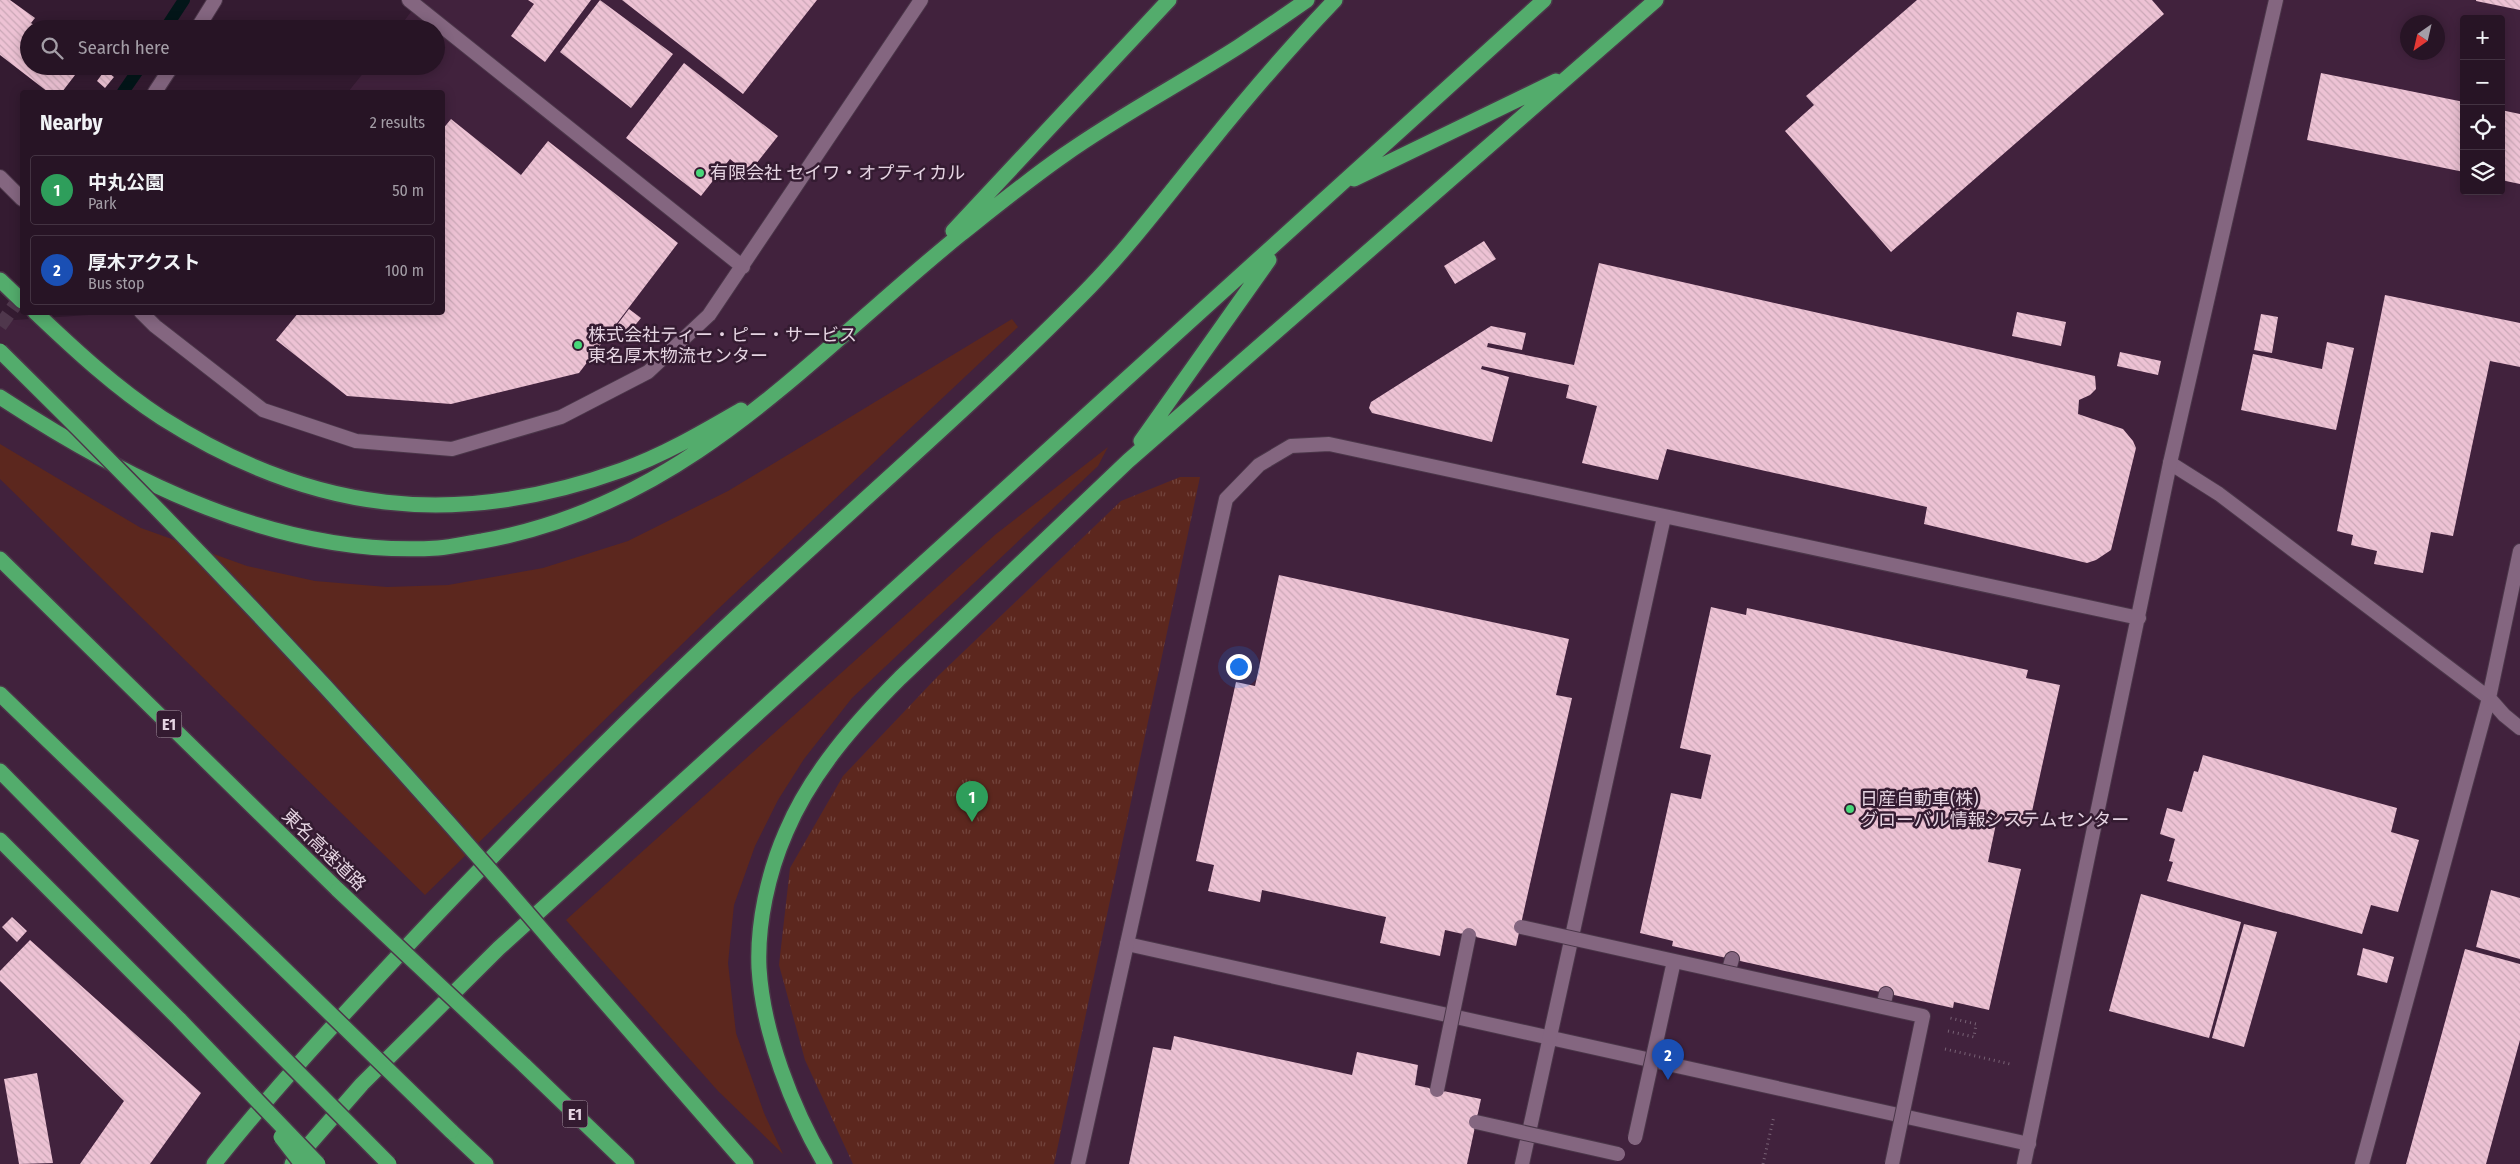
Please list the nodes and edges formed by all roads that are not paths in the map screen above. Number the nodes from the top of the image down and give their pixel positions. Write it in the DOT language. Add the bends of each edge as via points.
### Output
graph roads {
  1 [pos="215,0"];
  2 [pos="409,0"];
  3 [pos="920,0"];
  4 [pos="1169,0"];
  5 [pos="1307,0"];
  6 [pos="1335,0"];
  7 [pos="1544,0"];
  8 [pos="1656,0"];
  9 [pos="2276,0"];
  10 [pos="203,20"];
  11 [pos="434,20"];
  12 [pos="445,29"];
  13 [pos="1574,71"];
  14 [pos="166,75"];
  15 [pos="156,90"];
  16 [pos="0,177"];
  17 [pos="1337,187"];
  18 [pos="20,197"];
  19 [pos="1284,238"];
  20 [pos="743,267"];
  21 [pos="916,270"];
  22 [pos="0,280"];
  23 [pos="20,299"];
  24 [pos="38,315"];
  25 [pos="145,315"];
  26 [pos="0,352"];
  27 [pos="811,362"];
  28 [pos="0,397"];
  29 [pos="1128,461"];
  30 [pos="2170,463"];
  31 [pos="1664,517"];
  32 [pos="2520,551"];
  33 [pos="0,559"];
  34 [pos="2139,618"];
  35 [pos="0,694"];
  36 [pos="2489,698"];
  37 [pos="2520,728"];
  38 [pos="0,771"];
  39 [pos="0,840"];
  40 [pos="1521,927"];
  41 [pos="1469,935"];
  42 [pos="1127,944"];
  43 [pos="1674,961"];
  44 [pos="180,1020"];
  45 [pos="1550,1038"];
  46 [pos="1437,1090"];
  47 [pos="1476,1122"];
  48 [pos="1635,1138"];
  49 [pos="2029,1144"];
  50 [pos="1618,1154"];
  51 [pos="214,1164"];
  52 [pos="292,1164"];
  53 [pos="302,1164"];
  54 [pos="318,1164"];
  55 [pos="389,1164"];
  56 [pos="486,1164"];
  57 [pos="627,1164"];
  58 [pos="746,1164"];
  59 [pos="825,1164"];
  60 [pos="1078,1164"];
  61 [pos="1522,1164"];
  62 [pos="1892,1164"];
  63 [pos="2024,1164"];
  64 [pos="2362,1164"];
  1 -- 10 [label="street"];
  2 -- 11 [label="street"];
  3 -- 20 [label="street"];
  4 -- 21 [label="highway"];
  5 -- 21 [label="highway" via="1238,47 1064,155"];
  6 -- 51 [label="highway" via="1263,80 1085,292 584,763 314,1045"];
  7 -- 17 [label="highway"];
  8 -- 13 [label="highway"];
  9 -- 30 [label="street"];
  12 -- 20 [label="street"];
  13 -- 17 [label="highway"];
  13 -- 29 [label="highway"];
  14 -- 15 [label="street"];
  16 -- 18 [label="street"];
  17 -- 19 [label="highway"];
  19 -- 29 [label="highway"];
  19 -- 52 [label="highway" via="499,948 362,1084"];
  20 -- 25 [label="street" via="710,315 648,372 561,417 452,449 356,441 263,410"];
  21 -- 27 [label="highway"];
  22 -- 23 [label="highway"];
  24 -- 27 [label="highway" via="117,385 161,417 207,444 256,468 306,486 408,505 514,500 569,488 624,470 680,445 744,409"];
  26 -- 58 [label="highway, bridge" via="326,686 448,819"];
  27 -- 28 [label="highway" via="747,417 651,481 599,507 546,527 440,548 386,549 337,542 233,517 147,482 86,450"];
  29 -- 59 [label="highway" via="865,714 833,753 786,832 771,875 762,919 759,968 766,1014 780,1064 799,1114"];
  30 -- 34 [label="street"];
  30 -- 36 [label="street" via="2219,494"];
  31 -- 34 [label="street"];
  31 -- 42 [label="street" via="1329,444 1291,446 1259,464 1226,499"];
  31 -- 45 [label="street"];
  32 -- 36 [label="street"];
  33 -- 57 [label="highway, 東名高速道路 / E1, bridge" via="338,890"];
  34 -- 49 [label="street"];
  35 -- 56 [label="highway, bridge"];
  36 -- 37 [label="street"];
  36 -- 64 [label="street"];
  38 -- 55 [label="highway, bridge"];
  39 -- 44 [label="highway"];
  40 -- 43 [label="street, bridge"];
  41 -- 46 [label="street, bridge"];
  42 -- 45 [label="street"];
  42 -- 60 [label="street"];
  43 -- 48 [label="street, bridge"];
  43 -- 62 [label="street, bridge" via="1730,966 1884,1000 1923,1016"];
  44 -- 53 [label="highway, bridge"];
  44 -- 54 [label="highway, bridge"];
  45 -- 49 [label="street"];
  45 -- 61 [label="street"];
  47 -- 50 [label="street, bridge"];
  49 -- 63 [label="street"];
}
